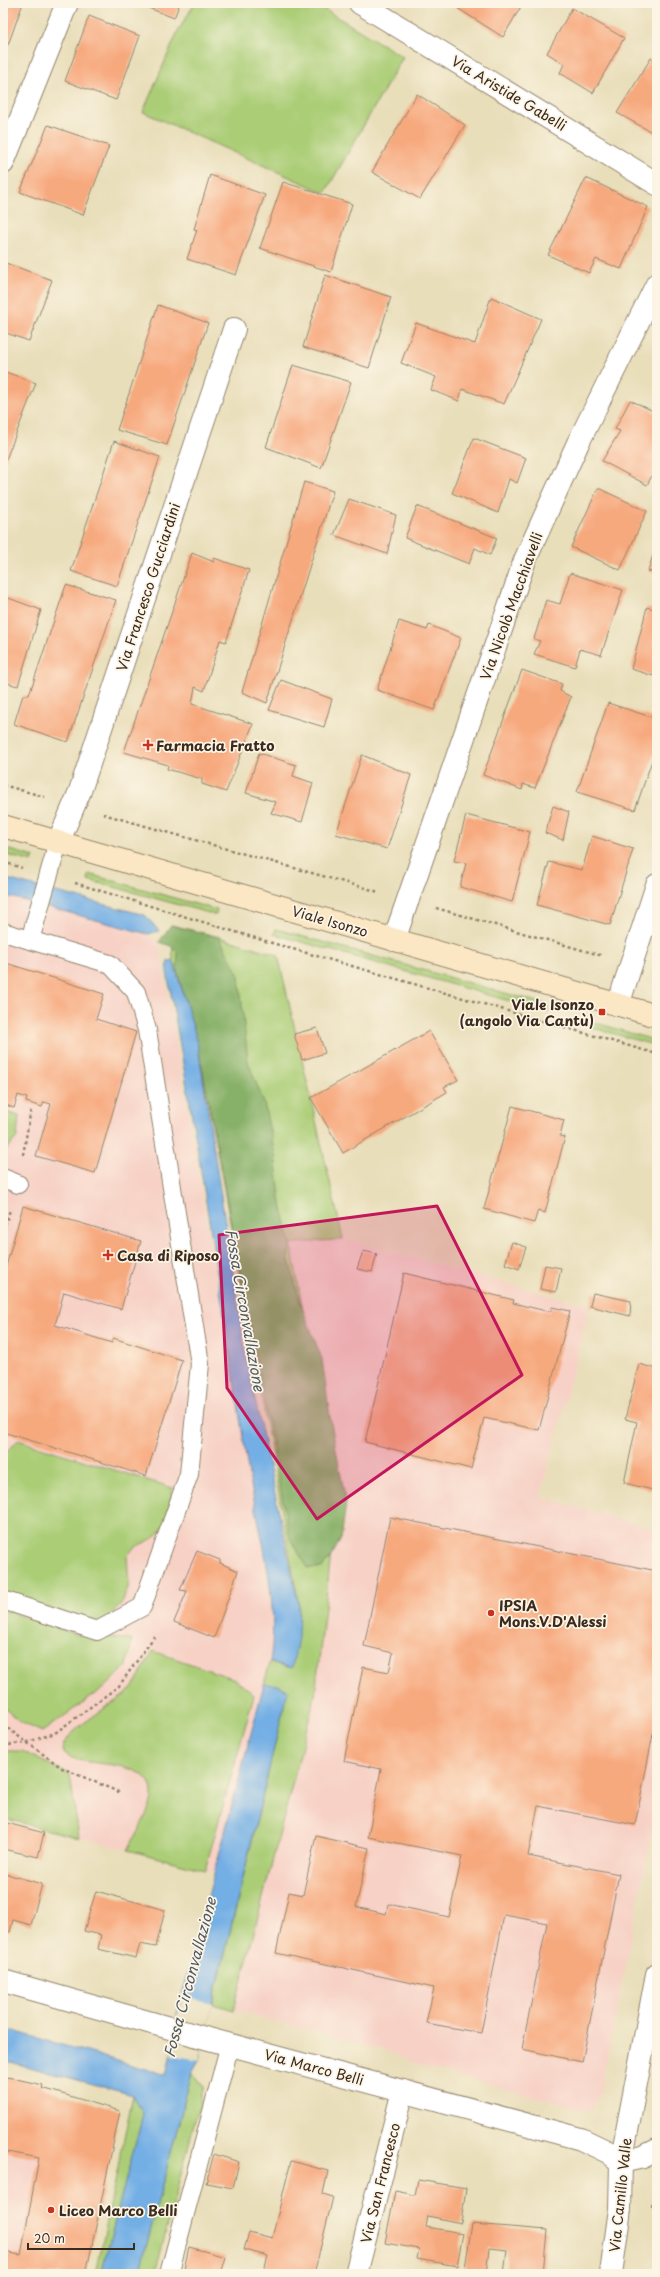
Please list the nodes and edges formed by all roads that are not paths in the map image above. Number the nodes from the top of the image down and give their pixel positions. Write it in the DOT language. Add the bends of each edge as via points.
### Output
graph roads {
  1 [pos="66,3"];
  2 [pos="360,3"];
  3 [pos="3,163"];
  4 [pos="657,184"];
  5 [pos="657,284"];
  6 [pos="234,329"];
  7 [pos="3,826"];
  8 [pos="58,843"];
  9 [pos="657,885"];
  10 [pos="3,932"];
  11 [pos="30,940"];
  12 [pos="394,940"];
  13 [pos="618,1005"];
  14 [pos="657,1016"];
  15 [pos="3,1600"];
  16 [pos="657,1974"];
  17 [pos="3,1981"];
  18 [pos="230,2044"];
  19 [pos="403,2091"];
  20 [pos="657,2150"];
  21 [pos="621,2162"];
  22 [pos="169,2274"];
  23 [pos="356,2274"];
  24 [pos="611,2274"];
  1 -- 3 [label="street"];
  2 -- 4 [label="street, Via Aristide Gabelli"];
  5 -- 12 [label="street, Via Nicolò Macchiavelli" via="578,443 525,560"];
  6 -- 8 [label="street, Via Francesco Gucciardini" via="83,784"];
  7 -- 8 [label="main road, Viale Isonzo"];
  8 -- 11 [label="lane"];
  8 -- 12 [label="main road, Viale Isonzo"];
  9 -- 13 [label="street"];
  10 -- 11 [label="lane"];
  11 -- 15 [label="lane" via="110,964 136,992 147,1030 200,1364 189,1474 142,1606 96,1631"];
  12 -- 13 [label="main road, Viale Isonzo"];
  13 -- 14 [label="main road, Viale Isonzo"];
  16 -- 21 [label="street, Via Camillo Valle"];
  17 -- 18 [label="street, Via Marco Belli"];
  18 -- 19 [label="street, Via Marco Belli"];
  18 -- 22 [label="lane"];
  19 -- 21 [label="street, Via Marco Belli" via="581,2139 608,2152"];
  19 -- 23 [label="street, Via San Francesco"];
  20 -- 21 [label="street" via="643,2157"];
  21 -- 24 [label="street, Via Camillo Valle" via="620,2209"];
}
